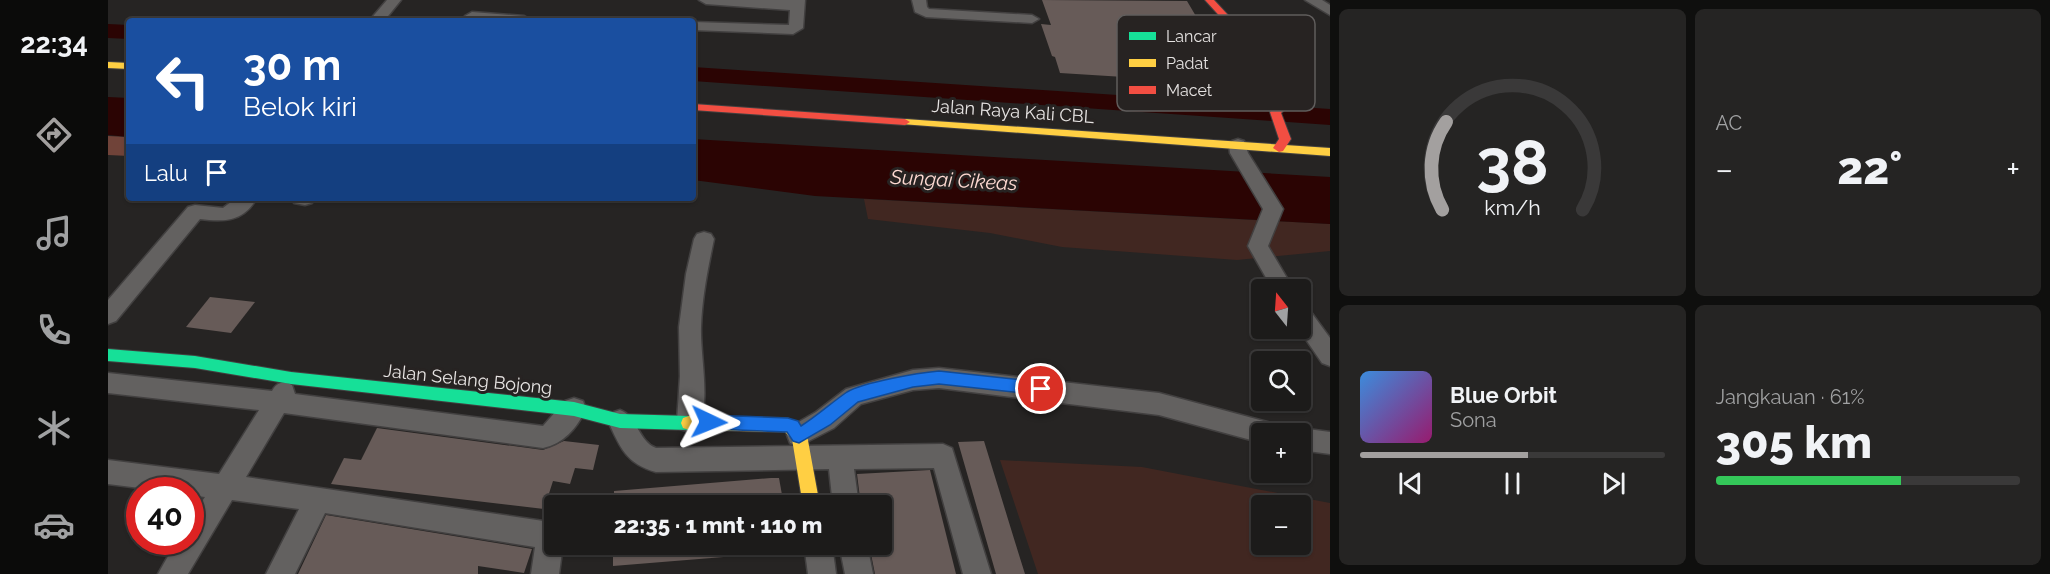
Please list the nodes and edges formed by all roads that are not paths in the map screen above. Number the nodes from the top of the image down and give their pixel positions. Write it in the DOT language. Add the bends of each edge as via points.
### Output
graph roads {
  1 [pos="394,0"];
  2 [pos="409,0"];
  3 [pos="483,0"];
  4 [pos="706,0"];
  5 [pos="919,0"];
  6 [pos="1209,0"];
  7 [pos="1312,0"];
  8 [pos="798,3"];
  9 [pos="1330,10"];
  10 [pos="1223,15"];
  11 [pos="386,18"];
  12 [pos="387,18"];
  13 [pos="470,18"];
  14 [pos="1032,19"];
  15 [pos="696,26"];
  16 [pos="108,65"];
  17 [pos="126,66"];
  18 [pos="696,107"];
  19 [pos="1276,111"];
  20 [pos="1279,148"];
  21 [pos="1238,149"];
  22 [pos="1330,152"];
  23 [pos="244,201"];
  24 [pos="704,239"];
  25 [pos="1278,279"];
  26 [pos="108,315"];
  27 [pos="1311,329"];
  28 [pos="108,354"];
  29 [pos="1330,356"];
  30 [pos="291,378"];
  31 [pos="108,383"];
  32 [pos="278,402"];
  33 [pos="574,408"];
  34 [pos="620,421"];
  35 [pos="689,421"];
  36 [pos="1251,429"];
  37 [pos="1311,440"];
  38 [pos="1330,443"];
  39 [pos="817,452"];
  40 [pos="111,477"];
  41 [pos="226,488"];
  42 [pos="814,495"];
  43 [pos="840,495"];
  44 [pos="318,499"];
  45 [pos="544,535"];
  46 [pos="549,555"];
  47 [pos="819,555"];
  48 [pos="855,555"];
  49 [pos="172,574"];
  50 [pos="279,574"];
  51 [pos="545,574"];
  52 [pos="822,574"];
  53 [pos="859,574"];
  54 [pos="977,574"];
  1 -- 11 [label="street"];
  2 -- 12 [label="street"];
  3 -- 13 [label="street"];
  4 -- 8 [label="street"];
  5 -- 14 [label="street" via="920,9 926,13"];
  6 -- 10 [label="main road"];
  7 -- 9 [label="street"];
  8 -- 15 [label="street" via="796,28 791,30"];
  16 -- 17 [label="main road"];
  18 -- 21 [label="main road, Jalan Raya Kali CBL"];
  19 -- 20 [label="main road" via="1285,139"];
  20 -- 21 [label="main road, Jalan Raya Kali CBL"];
  20 -- 22 [label="main road, Jalan Raya Kali CBL"];
  21 -- 25 [label="street" via="1273,208 1258,246"];
  23 -- 26 [label="street" via="227,214 195,212"];
  24 -- 35 [label="street" via="690,327"];
  27 -- 29 [label="street"];
  28 -- 30 [label="main road, Jalan Selang Bojong" via="195,362"];
  30 -- 32 [label="street"];
  30 -- 33 [label="main road, Jalan Selang Bojong"];
  31 -- 32 [label="street"];
  32 -- 33 [label="street" via="543,437 552,435"];
  32 -- 41 [label="street"];
  33 -- 34 [label="main road, Jalan Selang Bojong"];
  34 -- 35 [label="main road, Jalan Selang Bojong"];
  34 -- 39 [label="street" via="645,458"];
  35 -- 39 [label="main road, Jalan Selang Bojong" via="788,425"];
  36 -- 39 [label="street" via="1160,404 939,378 913,380 854,396 825,420"];
  37 -- 38 [label="street"];
  39 -- 42 [label="main road"];
  39 -- 43 [label="street"];
  39 -- 54 [label="street" via="943,456"];
  40 -- 41 [label="street"];
  41 -- 44 [label="street"];
  41 -- 49 [label="street"];
  44 -- 45 [label="street"];
  44 -- 50 [label="street"];
  46 -- 51 [label="street"];
  47 -- 52 [label="street"];
  48 -- 53 [label="street"];
}
